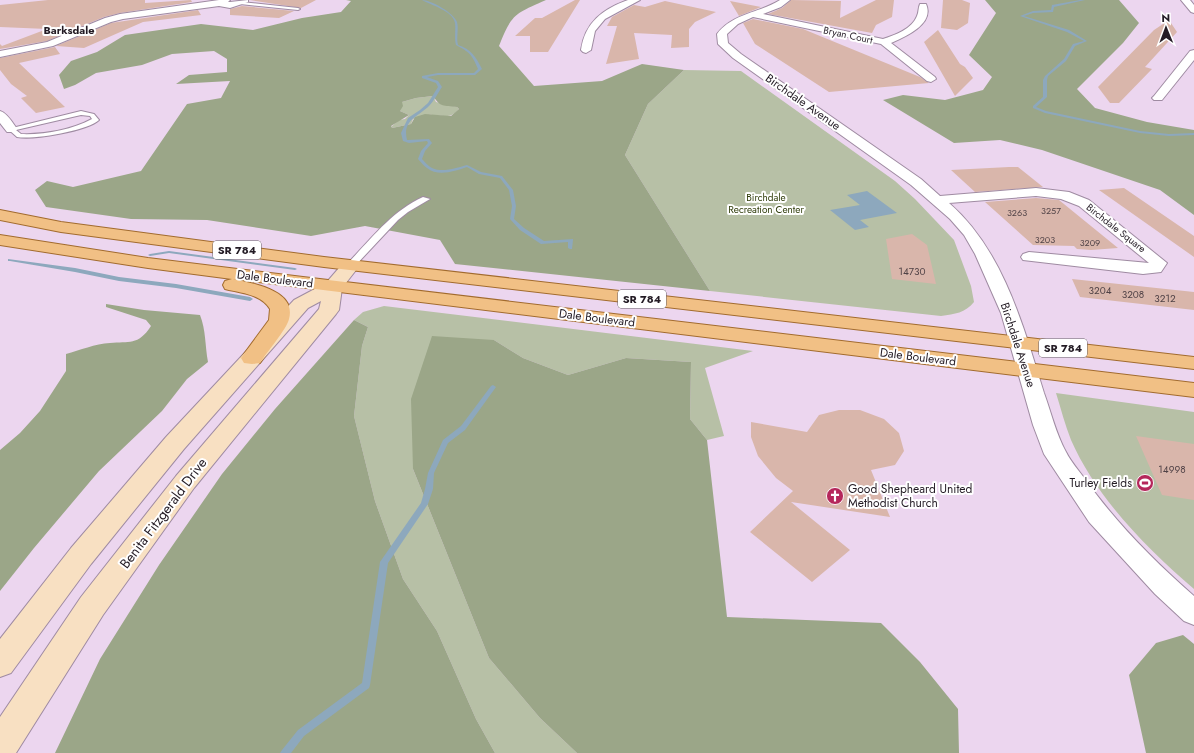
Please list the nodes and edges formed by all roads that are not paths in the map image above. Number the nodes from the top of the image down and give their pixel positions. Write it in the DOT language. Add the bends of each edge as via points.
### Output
graph roads {
  1 [pos="636,0"];
  2 [pos="786,0"];
  3 [pos="1185,0"];
  4 [pos="223,2"];
  5 [pos="243,2"];
  6 [pos="923,6"];
  7 [pos="298,9"];
  8 [pos="1194,10"];
  9 [pos="754,15"];
  10 [pos="884,42"];
  11 [pos="586,50"];
  12 [pos="1194,53"];
  13 [pos="0,54"];
  14 [pos="931,79"];
  15 [pos="1158,98"];
  16 [pos="0,115"];
  17 [pos="11,129"];
  18 [pos="426,200"];
  19 [pos="939,200"];
  20 [pos="0,214"];
  21 [pos="0,240"];
  22 [pos="1029,257"];
  23 [pos="148,263"];
  24 [pos="352,265"];
  25 [pos="333,287"];
  26 [pos="1019,343"];
  27 [pos="252,358"];
  28 [pos="1194,363"];
  29 [pos="1027,370"];
  30 [pos="1194,390"];
  31 [pos="1194,614"];
  32 [pos="0,663"];
  33 [pos="0,747"];
  1 -- 11 [label="street" via="606,14 593,25 586,38"];
  2 -- 9 [label="street, Birchdale Avenue"];
  3 -- 8 [label="street"];
  4 -- 5 [label="street" via="226,5"];
  4 -- 13 [label="street" via="123,16 50,44"];
  5 -- 7 [label="lane"];
  6 -- 10 [label="street" via="923,15 914,27"];
  9 -- 10 [label="street, Bryan Court"];
  9 -- 19 [label="street, Birchdale Avenue" via="725,28 721,40 725,47 890,162"];
  10 -- 14 [label="street, Bryan Court"];
  12 -- 15 [label="street"];
  16 -- 17 [label="street"];
  17 -- 17 [label="lane" via="19,136 32,137 87,125 96,120 92,114 81,113"];
  18 -- 24 [label="lane" via="411,205 396,218"];
  19 -- 22 [label="street, Birchdale Square" via="1036,192 1064,195 1084,203 1159,262 1159,265 1155,268 1143,268"];
  19 -- 26 [label="street, Birchdale Avenue" via="970,233 983,254 1010,313"];
  20 -- 24 [label="main road, Dale Boulevard / SR 784" via="61,227"];
  21 -- 23 [label="main road, Dale Boulevard / SR 784"];
  23 -- 25 [label="main road, Dale Boulevard / SR 784"];
  23 -- 27 [label="main road" via="257,291 275,300 281,315"];
  24 -- 25 [label="main road"];
  24 -- 26 [label="main road, Dale Boulevard / SR 784"];
  25 -- 27 [label="main road" via="301,304"];
  25 -- 29 [label="main road, Dale Boulevard / SR 784"];
  25 -- 33 [label="main road, Benita Fitzgerald Drive" via="329,310 185,482 92,606"];
  26 -- 28 [label="main road, Dale Boulevard / SR 784"];
  26 -- 29 [label="street, Birchdale Avenue"];
  27 -- 32 [label="main road" via="132,494 81,556"];
  29 -- 30 [label="main road, Dale Boulevard / SR 784"];
  29 -- 31 [label="street, Birchdale Avenue" via="1055,454 1080,492 1122,542"];
}
